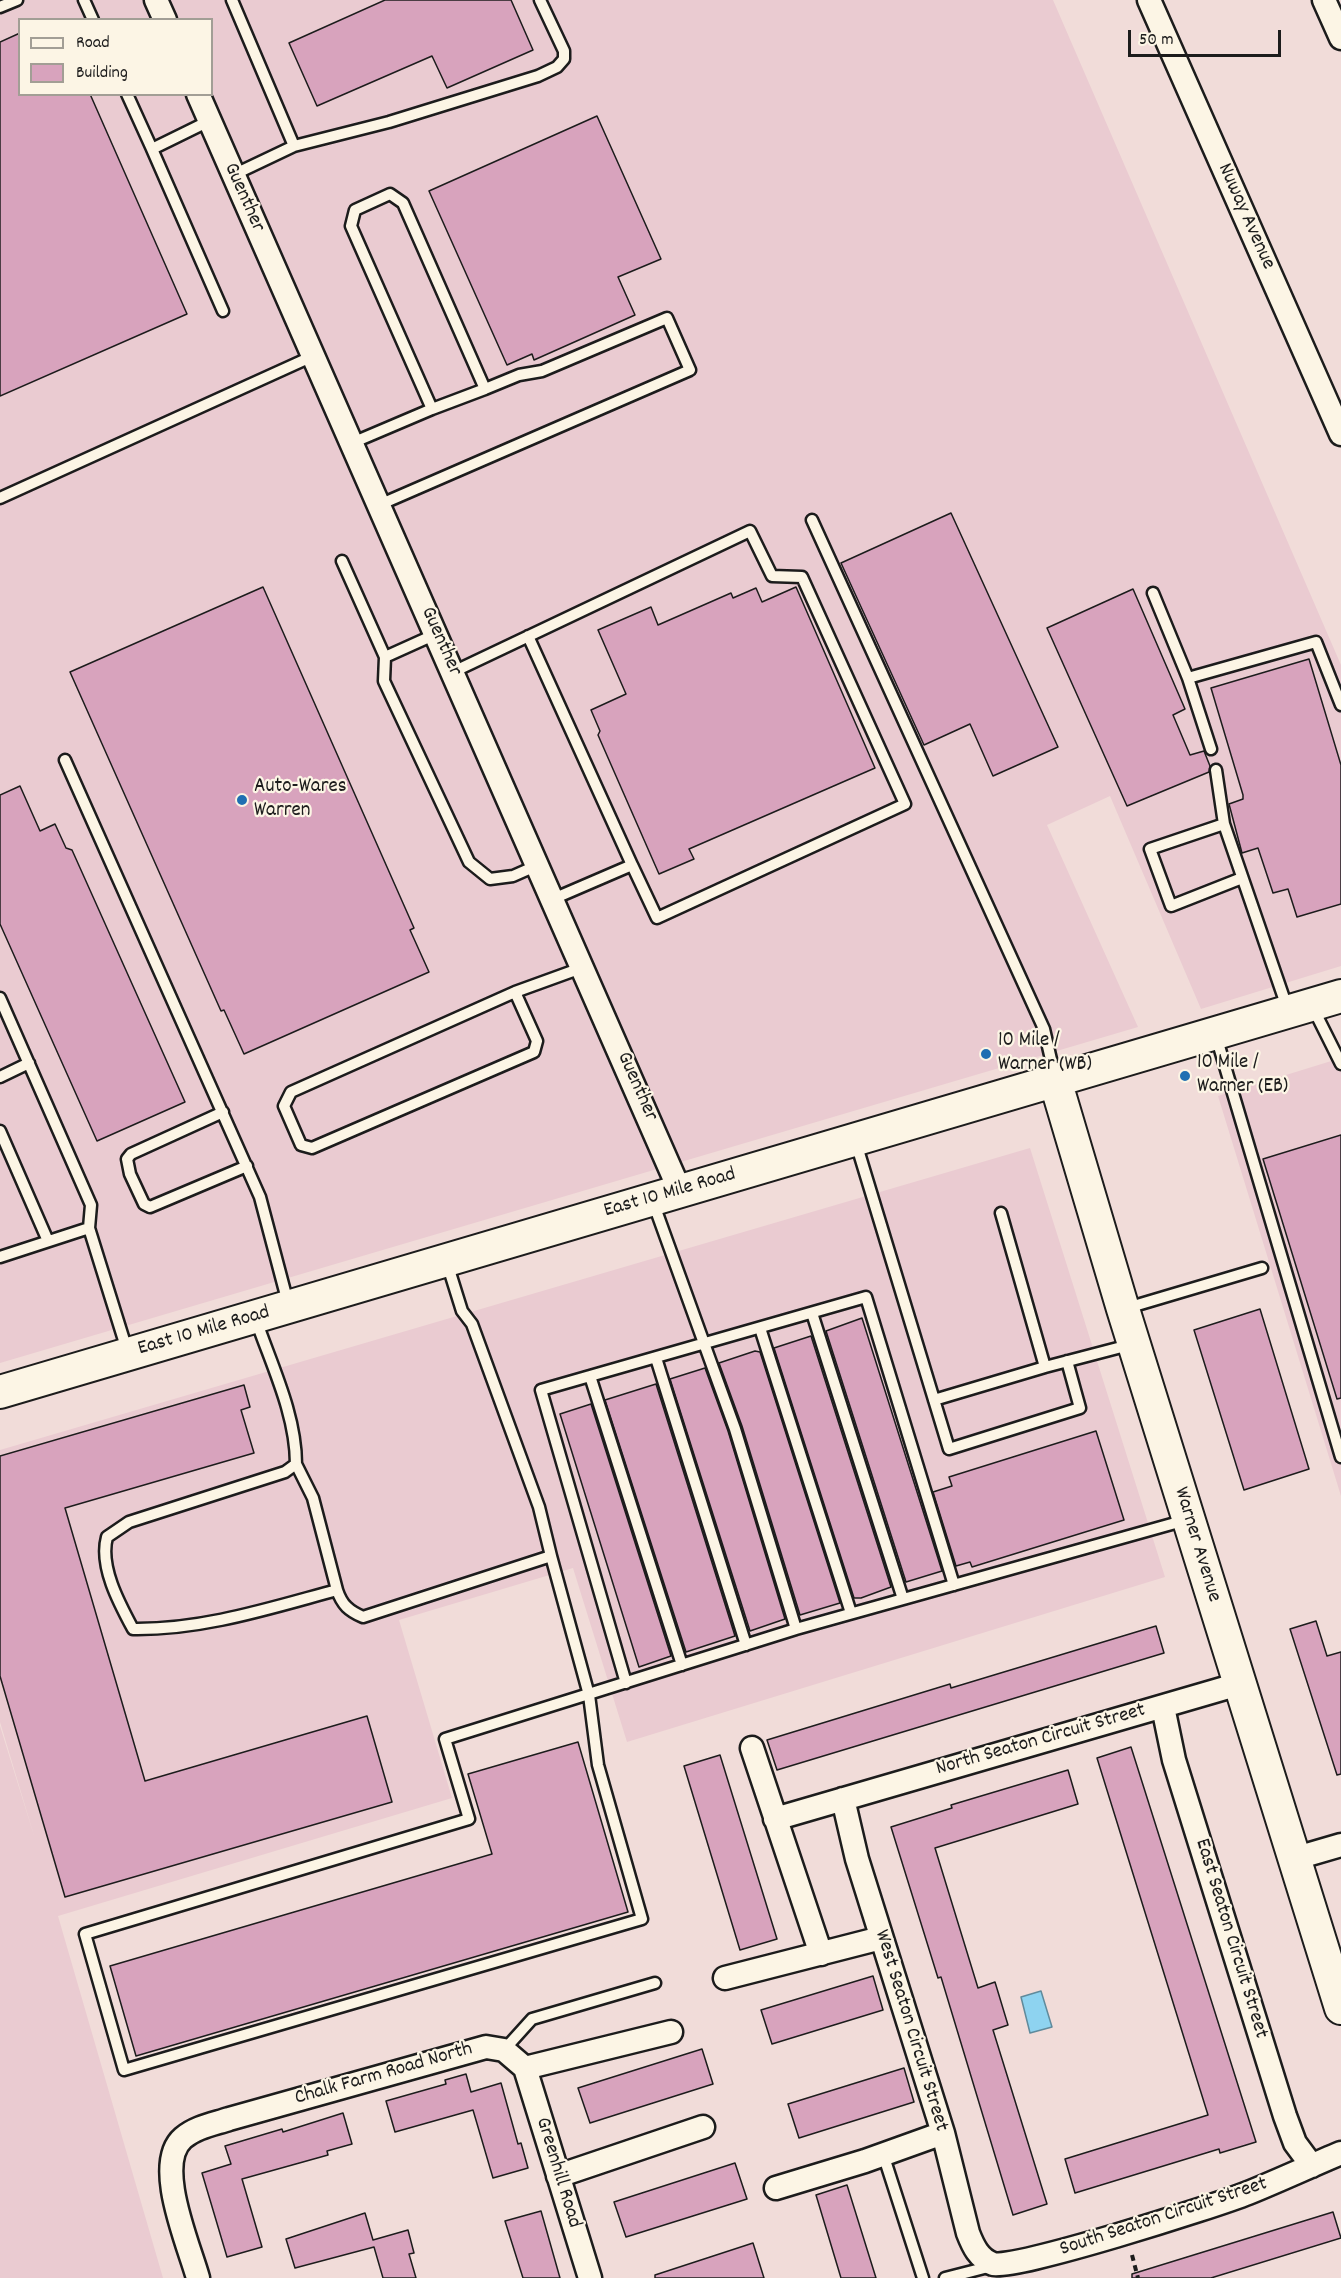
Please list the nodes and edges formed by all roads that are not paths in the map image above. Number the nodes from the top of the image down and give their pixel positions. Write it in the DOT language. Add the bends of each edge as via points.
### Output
graph roads {
  1 [pos="17,0"];
  2 [pos="84,0"];
  3 [pos="156,0"];
  4 [pos="232,0"];
  5 [pos="540,0"];
  6 [pos="1149,0"];
  7 [pos="1324,0"];
  8 [pos="0,8"];
  9 [pos="92,18"];
  10 [pos="164,18"];
  11 [pos="1341,39"];
  12 [pos="128,96"];
  13 [pos="199,96"];
  14 [pos="209,121"];
  15 [pos="294,146"];
  16 [pos="152,149"];
  17 [pos="233,175"];
  18 [pos="223,311"];
  19 [pos="313,356"];
  20 [pos="485,389"];
  21 [pos="432,409"];
  22 [pos="1341,434"];
  23 [pos="352,443"];
  24 [pos="0,498"];
  25 [pos="379,505"];
  26 [pos="812,520"];
  27 [pos="342,561"];
  28 [pos="1153,593"];
  29 [pos="436,634"];
  30 [pos="528,636"];
  31 [pos="385,657"];
  32 [pos="453,672"];
  33 [pos="1188,678"];
  34 [pos="1341,705"];
  35 [pos="1211,749"];
  36 [pos="65,760"];
  37 [pos="1216,770"];
  38 [pos="1224,824"];
  39 [pos="538,865"];
  40 [pos="632,865"];
  41 [pos="1242,878"];
  42 [pos="553,899"];
  43 [pos="584,967"];
  44 [pos="515,992"];
  45 [pos="0,998"];
  46 [pos="1314,1004"];
  47 [pos="1215,1032"];
  48 [pos="29,1063"];
  49 [pos="1341,1064"];
  50 [pos="0,1077"];
  51 [pos="1055,1080"];
  52 [pos="223,1112"];
  53 [pos="0,1131"];
  54 [pos="855,1140"];
  55 [pos="247,1166"];
  56 [pos="666,1195"];
  57 [pos="1001,1213"];
  58 [pos="89,1228"];
  59 [pos="48,1241"];
  60 [pos="0,1257"];
  61 [pos="446,1260"];
  62 [pos="1262,1268"];
  63 [pos="289,1306"];
  64 [pos="1123,1309"];
  65 [pos="812,1313"];
  66 [pos="255,1317"];
  67 [pos="760,1328"];
  68 [pos="1134,1344"];
  69 [pos="705,1345"];
  70 [pos="129,1354"];
  71 [pos="656,1358"];
  72 [pos="1067,1361"];
  73 [pos="1045,1368"];
  74 [pos="590,1376"];
  75 [pos="0,1392"];
  76 [pos="934,1400"];
  77 [pos="1341,1457"];
  78 [pos="296,1464"];
  79 [pos="1188,1519"];
  80 [pos="551,1556"];
  81 [pos="954,1585"];
  82 [pos="337,1590"];
  83 [pos="903,1599"];
  84 [pos="851,1613"];
  85 [pos="796,1629"];
  86 [pos="746,1645"];
  87 [pos="682,1665"];
  88 [pos="626,1683"];
  89 [pos="1239,1684"];
  90 [pos="589,1695"];
  91 [pos="1163,1707"];
  92 [pos="752,1748"];
  93 [pos="843,1798"];
  94 [pos="776,1819"];
  95 [pos="1341,1845"];
  96 [pos="1293,1859"];
  97 [pos="881,1938"];
  98 [pos="821,1954"];
  99 [pos="725,1978"];
  100 [pos="655,1983"];
  101 [pos="1341,2008"];
  102 [pos="671,2032"];
  103 [pos="504,2050"];
  104 [pos="525,2068"];
  105 [pos="703,2127"];
  106 [pos="943,2133"];
  107 [pos="1341,2153"];
  108 [pos="884,2154"];
  109 [pos="1312,2166"];
  110 [pos="558,2176"];
  111 [pos="776,2188"];
  112 [pos="990,2263"];
  113 [pos="198,2278"];
  114 [pos="590,2278"];
  115 [pos="923,2278"];
  116 [pos="945,2278"];
  1 -- 8 [label="lane"];
  2 -- 9 [label="lane"];
  3 -- 10 [label="street"];
  4 -- 15 [label="lane"];
  5 -- 15 [label="lane" via="564,51 564,59 557,67 399,119"];
  6 -- 22 [label="street, Nuway Avenue"];
  7 -- 11 [label="street"];
  12 -- 16 [label="lane"];
  13 -- 14 [label="street, Guenther"];
  14 -- 16 [label="lane"];
  14 -- 17 [label="street, Guenther"];
  15 -- 17 [label="lane"];
  16 -- 18 [label="lane"];
  17 -- 19 [label="street, Guenther"];
  19 -- 23 [label="street, Guenther"];
  19 -- 24 [label="lane"];
  20 -- 21 [label="lane"];
  20 -- 21 [label="lane" via="403,203 390,194 355,210 351,226"];
  20 -- 25 [label="lane" via="519,375 542,371 667,318 690,370"];
  21 -- 23 [label="lane"];
  23 -- 25 [label="street, Guenther"];
  25 -- 29 [label="street, Guenther"];
  26 -- 51 [label="lane" via="1044,1029"];
  27 -- 31 [label="lane"];
  28 -- 33 [label="lane"];
  29 -- 31 [label="lane"];
  29 -- 32 [label="street, Guenther"];
  30 -- 32 [label="lane"];
  30 -- 40 [label="lane"];
  30 -- 40 [label="lane" via="750,531 772,576 802,577 905,804 657,918"];
  31 -- 39 [label="lane" via="384,681 469,862 490,879 513,876"];
  32 -- 39 [label="street, Guenther"];
  33 -- 34 [label="lane" via="1316,642"];
  33 -- 35 [label="lane"];
  36 -- 52 [label="lane"];
  37 -- 38 [label="lane"];
  38 -- 41 [label="lane"];
  38 -- 41 [label="lane" via="1150,849 1171,906"];
  39 -- 42 [label="street, Guenther"];
  40 -- 42 [label="lane"];
  41 -- 46 [label="lane" via="1274,961"];
  42 -- 43 [label="street, Guenther"];
  43 -- 44 [label="lane"];
  43 -- 56 [label="street, Guenther"];
  44 -- 44 [label="lane" via="291,1092 285,1106 301,1145 312,1148 534,1052 537,1041"];
  45 -- 48 [label="lane"];
  46 -- 47 [label="main road, East 10 Mile Road"];
  46 -- 49 [label="lane"];
  47 -- 51 [label="main road, East 10 Mile Road"];
  47 -- 77 [label="lane"];
  48 -- 50 [label="lane"];
  48 -- 58 [label="lane" via="91,1205"];
  51 -- 54 [label="main road, East 10 Mile Road"];
  51 -- 64 [label="main road, Warner Avenue"];
  52 -- 55 [label="lane"];
  52 -- 55 [label="lane" via="131,1154 127,1160 130,1174 144,1204 150,1206"];
  53 -- 59 [label="lane"];
  54 -- 56 [label="main road, East 10 Mile Road"];
  54 -- 76 [label="lane"];
  55 -- 63 [label="lane" via="260,1197"];
  56 -- 61 [label="main road, East 10 Mile Road"];
  56 -- 69 [label="lane"];
  57 -- 73 [label="lane"];
  58 -- 59 [label="lane"];
  58 -- 70 [label="lane"];
  59 -- 60 [label="lane"];
  61 -- 63 [label="main road, East 10 Mile Road"];
  61 -- 80 [label="lane" via="539,1507"];
  62 -- 64 [label="lane"];
  63 -- 66 [label="main road, East 10 Mile Road"];
  64 -- 68 [label="main road, Warner Avenue"];
  65 -- 67 [label="lane"];
  65 -- 81 [label="lane" via="866,1297"];
  65 -- 83 [label="lane"];
  66 -- 70 [label="main road, East 10 Mile Road"];
  66 -- 78 [label="lane" via="288,1412"];
  67 -- 69 [label="lane"];
  67 -- 84 [label="lane"];
  68 -- 72 [label="lane"];
  68 -- 79 [label="main road, Warner Avenue"];
  69 -- 71 [label="lane"];
  69 -- 85 [label="lane"];
  70 -- 75 [label="main road, East 10 Mile Road"];
  71 -- 74 [label="lane"];
  71 -- 86 [label="lane"];
  72 -- 73 [label="lane"];
  72 -- 76 [label="lane" via="1080,1408 949,1449"];
  73 -- 76 [label="lane"];
  74 -- 87 [label="lane"];
  74 -- 88 [label="lane" via="541,1390"];
  78 -- 82 [label="lane" via="313,1498"];
  78 -- 82 [label="lane" via="285,1472 129,1522 107,1537 103,1550 118,1602 133,1629 169,1629 229,1619"];
  79 -- 81 [label="lane"];
  79 -- 89 [label="main road, Warner Avenue"];
  80 -- 82 [label="lane" via="363,1617 341,1602"];
  80 -- 90 [label="lane"];
  81 -- 83 [label="lane"];
  83 -- 84 [label="lane"];
  84 -- 85 [label="lane"];
  85 -- 86 [label="lane"];
  86 -- 87 [label="lane"];
  87 -- 88 [label="lane"];
  88 -- 90 [label="lane"];
  89 -- 91 [label="street, North Seaton Circuit Street"];
  89 -- 96 [label="main road, Warner Avenue"];
  90 -- 90 [label="lane" via="598,1765 642,1919 124,2070 84,1934 469,1819 445,1739"];
  91 -- 93 [label="street, North Seaton Circuit Street"];
  91 -- 109 [label="street, East Seaton Circuit Street" via="1174,1760 1285,2116 1295,2143"];
  92 -- 94 [label="street"];
  93 -- 94 [label="street, North Seaton Circuit Street"];
  93 -- 97 [label="street, West Seaton Circuit Street"];
  94 -- 98 [label="street"];
  95 -- 96 [label="street"];
  96 -- 101 [label="main road, Warner Avenue"];
  97 -- 98 [label="street"];
  97 -- 106 [label="street, West Seaton Circuit Street"];
  98 -- 99 [label="street"];
  100 -- 103 [label="lane" via="532,2019"];
  102 -- 104 [label="street"];
  103 -- 104 [label="street, Chalk Farm Road North"];
  103 -- 113 [label="street, Chalk Farm Road North" via="486,2047 444,2057 229,2119 194,2130 181,2139 172,2153 170,2173"];
  104 -- 110 [label="street, Greenhill Road"];
  105 -- 110 [label="street"];
  106 -- 108 [label="street"];
  106 -- 112 [label="street, West Seaton Circuit Street" via="968,2234 975,2249"];
  107 -- 109 [label="street, South Seaton Circuit Street"];
  108 -- 111 [label="street"];
  108 -- 115 [label="lane"];
  109 -- 112 [label="street, South Seaton Circuit Street" via="1246,2194 1038,2259"];
  110 -- 114 [label="street, Greenhill Road"];
  112 -- 116 [label="lane"];
}
